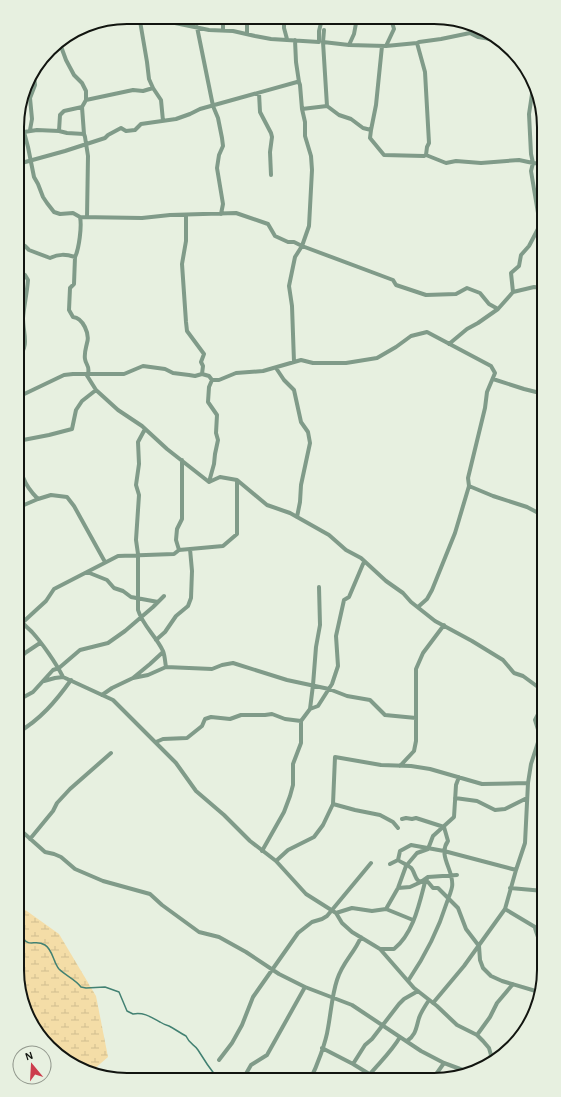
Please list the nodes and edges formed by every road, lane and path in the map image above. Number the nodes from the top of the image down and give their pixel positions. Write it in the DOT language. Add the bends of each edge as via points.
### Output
graph roads {
  1 [pos="141,24"];
  2 [pos="180,24"];
  3 [pos="223,24"];
  4 [pos="247,24"];
  5 [pos="284,24"];
  6 [pos="321,24"];
  7 [pos="356,24"];
  8 [pos="392,24"];
  9 [pos="197,27"];
  10 [pos="324,30"];
  11 [pos="223,31"];
  12 [pos="247,34"];
  13 [pos="486,38"];
  14 [pos="287,39"];
  15 [pos="295,40"];
  16 [pos="323,42"];
  17 [pos="417,43"];
  18 [pos="349,45"];
  19 [pos="384,46"];
  20 [pos="61,47"];
  21 [pos="35,82"];
  22 [pos="299,82"];
  23 [pos="153,88"];
  24 [pos="259,93"];
  25 [pos="532,94"];
  26 [pos="86,100"];
  27 [pos="213,106"];
  28 [pos="327,106"];
  29 [pos="82,107"];
  30 [pos="302,108"];
  31 [pos="163,121"];
  32 [pos="30,130"];
  33 [pos="371,130"];
  34 [pos="59,131"];
  35 [pos="24,132"];
  36 [pos="84,134"];
  37 [pos="87,143"];
  38 [pos="426,155"];
  39 [pos="31,160"];
  40 [pos="24,162"];
  41 [pos="533,163"];
  42 [pos="537,163"];
  43 [pos="271,175"];
  44 [pos="537,207"];
  45 [pos="221,214"];
  46 [pos="186,215"];
  47 [pos="80,217"];
  48 [pos="87,217"];
  49 [pos="537,231"];
  50 [pos="24,245"];
  51 [pos="302,246"];
  52 [pos="75,257"];
  53 [pos="24,274"];
  54 [pos="537,287"];
  55 [pos="513,292"];
  56 [pos="498,309"];
  57 [pos="24,311"];
  58 [pos="24,330"];
  59 [pos="449,344"];
  60 [pos="24,346"];
  61 [pos="294,362"];
  62 [pos="276,368"];
  63 [pos="87,374"];
  64 [pos="202,374"];
  65 [pos="493,379"];
  66 [pos="212,380"];
  67 [pos="96,390"];
  68 [pos="537,392"];
  69 [pos="24,394"];
  70 [pos="145,429"];
  71 [pos="24,440"];
  72 [pos="182,460"];
  73 [pos="237,480"];
  74 [pos="209,482"];
  75 [pos="24,483"];
  76 [pos="469,486"];
  77 [pos="38,499"];
  78 [pos="24,505"];
  79 [pos="537,513"];
  80 [pos="297,517"];
  81 [pos="190,549"];
  82 [pos="179,550"];
  83 [pos="138,554"];
  84 [pos="105,562"];
  85 [pos="365,562"];
  86 [pos="86,572"];
  87 [pos="319,586"];
  88 [pos="164,596"];
  89 [pos="137,598"];
  90 [pos="158,602"];
  91 [pos="418,607"];
  92 [pos="140,618"];
  93 [pos="24,621"];
  94 [pos="24,625"];
  95 [pos="444,625"];
  96 [pos="156,640"];
  97 [pos="40,643"];
  98 [pos="163,652"];
  99 [pos="24,654"];
  100 [pos="166,667"];
  101 [pos="59,668"];
  102 [pos="63,677"];
  103 [pos="133,678"];
  104 [pos="71,680"];
  105 [pos="43,681"];
  106 [pos="313,685"];
  107 [pos="537,687"];
  108 [pos="329,689"];
  109 [pos="102,695"];
  110 [pos="24,697"];
  111 [pos="310,709"];
  112 [pos="537,716"];
  113 [pos="416,718"];
  114 [pos="302,721"];
  115 [pos="537,726"];
  116 [pos="24,729"];
  117 [pos="156,742"];
  118 [pos="537,745"];
  119 [pos="111,754"];
  120 [pos="400,766"];
  121 [pos="459,777"];
  122 [pos="528,783"];
  123 [pos="456,798"];
  124 [pos="527,798"];
  125 [pos="333,804"];
  126 [pos="402,819"];
  127 [pos="444,826"];
  128 [pos="398,828"];
  129 [pos="24,833"];
  130 [pos="30,839"];
  131 [pos="428,849"];
  132 [pos="262,850"];
  133 [pos="444,851"];
  134 [pos="398,860"];
  135 [pos="276,861"];
  136 [pos="371,863"];
  137 [pos="390,864"];
  138 [pos="406,866"];
  139 [pos="516,870"];
  140 [pos="457,875"];
  141 [pos="451,876"];
  142 [pos="423,882"];
  143 [pos="398,888"];
  144 [pos="510,888"];
  145 [pos="537,890"];
  146 [pos="448,898"];
  147 [pos="386,909"];
  148 [pos="504,909"];
  149 [pos="334,912"];
  150 [pos="413,920"];
  151 [pos="535,927"];
  152 [pos="537,934"];
  153 [pos="361,937"];
  154 [pos="479,946"];
  155 [pos="380,949"];
  156 [pos="272,969"];
  157 [pos="408,981"];
  158 [pos="513,984"];
  159 [pos="305,987"];
  160 [pos="418,991"];
  161 [pos="535,991"];
  162 [pos="333,997"];
  163 [pos="429,1000"];
  164 [pos="433,1003"];
  165 [pos="382,1024"];
  166 [pos="477,1035"];
  167 [pos="400,1037"];
  168 [pos="407,1041"];
  169 [pos="322,1048"];
  170 [pos="490,1056"];
  171 [pos="219,1060"];
  172 [pos="444,1063"];
  173 [pos="353,1064"];
  174 [pos="461,1069"];
  175 [pos="246,1073"];
  176 [pos="313,1073"];
  177 [pos="368,1073"];
  178 [pos="371,1073"];
  179 [pos="437,1073"];
  1 -- 23 [label="street" via="149,78"];
  2 -- 9 [label="street"];
  3 -- 11 [label="street"];
  4 -- 12 [label="street"];
  5 -- 14 [label="street"];
  6 -- 15 [label="street" via="319,42"];
  7 -- 18 [label="street"];
  8 -- 19 [label="street" via="394,29"];
  9 -- 11 [label="street"];
  9 -- 27 [label="street"];
  10 -- 16 [label="street"];
  11 -- 12 [label="street"];
  12 -- 14 [label="street"];
  13 -- 17 [label="street" via="470,33"];
  14 -- 15 [label="street"];
  15 -- 22 [label="street"];
  16 -- 18 [label="street"];
  16 -- 28 [label="street"];
  17 -- 19 [label="street"];
  17 -- 38 [label="street" via="425,72 429,131"];
  18 -- 19 [label="street"];
  19 -- 33 [label="street"];
  20 -- 26 [label="street" via="74,75 86,91"];
  21 -- 32 [label="street" via="29,103 32,119"];
  22 -- 24 [label="street"];
  22 -- 30 [label="street"];
  23 -- 26 [label="street"];
  23 -- 31 [label="street" via="161,100"];
  24 -- 27 [label="street"];
  24 -- 43 [label="street" via="260,112 272,137"];
  25 -- 41 [label="street" via="529,114"];
  26 -- 29 [label="street"];
  27 -- 31 [label="street"];
  27 -- 45 [label="street" via="223,146 218,155 217,168 223,204"];
  28 -- 30 [label="street"];
  28 -- 33 [label="street" via="339,115"];
  29 -- 34 [label="street" via="60,115"];
  29 -- 36 [label="street"];
  30 -- 51 [label="street" via="312,170 308,226"];
  31 -- 37 [label="street" via="141,124 131,131 121,128 105,138"];
  32 -- 34 [label="street"];
  32 -- 35 [label="street"];
  33 -- 38 [label="street" via="370,138 384,155"];
  34 -- 36 [label="street"];
  35 -- 39 [label="street"];
  36 -- 37 [label="street"];
  37 -- 39 [label="street"];
  37 -- 48 [label="street"];
  38 -- 41 [label="street" via="446,163 519,160"];
  39 -- 40 [label="street"];
  39 -- 47 [label="street" via="34,177 43,197 54,212 73,213"];
  41 -- 42 [label="street"];
  41 -- 44 [label="street" via="531,171"];
  45 -- 46 [label="street"];
  45 -- 51 [label="street" via="236,213 268,224 275,236"];
  46 -- 48 [label="street" via="142,218"];
  46 -- 64 [label="street" via="186,241 182,264 186,322 187,331 204,354 201,362"];
  47 -- 48 [label="street"];
  47 -- 52 [label="street"];
  49 -- 55 [label="street" via="521,255 519,266 511,273"];
  50 -- 52 [label="street" via="50,258 56,255"];
  51 -- 56 [label="street" via="426,295 456,294 467,288 480,293 489,304"];
  51 -- 61 [label="street" via="295,257 289,286"];
  52 -- 63 [label="street" via="74,284 70,288 69,310 73,317 82,322 86,333"];
  53 -- 57 [label="street" via="28,280"];
  54 -- 55 [label="street"];
  55 -- 56 [label="street"];
  56 -- 59 [label="street"];
  58 -- 60 [label="street"];
  59 -- 61 [label="street" via="427,332 411,336 386,353 370,360 346,363 312,363 301,360"];
  59 -- 65 [label="street" via="491,366 495,373"];
  61 -- 62 [label="street"];
  62 -- 66 [label="street"];
  62 -- 80 [label="street" via="294,390 301,422 308,432 310,443"];
  63 -- 64 [label="street" via="124,374 143,366 195,376"];
  63 -- 67 [label="street"];
  63 -- 69 [label="street" via="57,378"];
  64 -- 66 [label="street"];
  65 -- 68 [label="street"];
  65 -- 76 [label="street" via="487,392 486,408 468,478"];
  66 -- 74 [label="street" via="208,402 216,416 218,440"];
  67 -- 70 [label="street"];
  67 -- 71 [label="street" via="76,410 72,429"];
  70 -- 72 [label="street"];
  70 -- 83 [label="street" via="138,442"];
  72 -- 74 [label="street"];
  72 -- 82 [label="street" via="182,519 177,529 176,540"];
  73 -- 74 [label="street" via="220,477"];
  73 -- 80 [label="street" via="267,505"];
  73 -- 81 [label="street" via="237,534 223,546"];
  75 -- 77 [label="street"];
  76 -- 79 [label="street"];
  76 -- 91 [label="street" via="456,533 432,590"];
  77 -- 78 [label="street"];
  77 -- 84 [label="street" via="51,495 67,497"];
  80 -- 85 [label="street" via="329,535"];
  81 -- 82 [label="street"];
  81 -- 96 [label="street" via="191,598 188,606"];
  82 -- 83 [label="street" via="174,554"];
  83 -- 84 [label="street" via="118,556"];
  83 -- 89 [label="street"];
  84 -- 86 [label="street"];
  85 -- 91 [label="street"];
  85 -- 108 [label="street" via="348,597 344,600 336,636 338,666"];
  86 -- 89 [label="street" via="107,580 114,588"];
  86 -- 93 [label="street" via="54,589 46,601"];
  87 -- 106 [label="street" via="320,625"];
  88 -- 90 [label="street"];
  89 -- 90 [label="street"];
  89 -- 92 [label="street"];
  90 -- 92 [label="street"];
  91 -- 95 [label="street"];
  92 -- 96 [label="street"];
  92 -- 101 [label="street" via="108,643 80,650"];
  94 -- 97 [label="street"];
  95 -- 107 [label="street" via="503,660 514,673 523,676"];
  95 -- 113 [label="street" via="423,653 416,669"];
  96 -- 98 [label="street"];
  97 -- 99 [label="street"];
  97 -- 101 [label="street"];
  98 -- 100 [label="street"];
  98 -- 103 [label="street"];
  100 -- 103 [label="street"];
  100 -- 106 [label="street" via="212,670 233,663"];
  101 -- 102 [label="street"];
  101 -- 105 [label="street" via="53,670"];
  102 -- 104 [label="street"];
  102 -- 105 [label="street"];
  103 -- 109 [label="street"];
  104 -- 109 [label="street"];
  104 -- 116 [label="street" via="50,708"];
  105 -- 110 [label="street" via="33,692"];
  106 -- 108 [label="street"];
  106 -- 111 [label="street"];
  108 -- 111 [label="street" via="318,706"];
  108 -- 113 [label="street" via="347,696 370,700 385,715"];
  109 -- 117 [label="street" via="113,700"];
  111 -- 114 [label="street"];
  112 -- 115 [label="street"];
  113 -- 120 [label="street" via="414,751"];
  114 -- 117 [label="street" via="272,714 241,715 230,719 211,717 205,719 202,726 187,738 163,739"];
  114 -- 132 [label="street" via="302,743 293,764 290,796 284,812"];
  117 -- 132 [label="street" via="176,763 196,791 250,842"];
  118 -- 122 [label="street"];
  119 -- 130 [label="street" via="70,789"];
  120 -- 121 [label="street" via="430,769"];
  120 -- 125 [label="street" via="335,757"];
  121 -- 122 [label="street" via="482,784"];
  121 -- 123 [label="street"];
  122 -- 124 [label="street"];
  123 -- 124 [label="street" via="477,801 495,810 505,809"];
  123 -- 127 [label="street" via="454,817"];
  124 -- 139 [label="street" via="525,843"];
  125 -- 128 [label="street" via="380,815"];
  125 -- 135 [label="street" via="314,837 288,850"];
  126 -- 127 [label="street" via="416,818"];
  127 -- 131 [label="street" via="433,836"];
  127 -- 133 [label="street" via="448,841"];
  129 -- 130 [label="street"];
  130 -- 156 [label="street" via="45,852 61,857 75,869 103,881 150,894 162,906 199,932 218,937"];
  131 -- 133 [label="street"];
  131 -- 134 [label="street" via="411,845 400,851"];
  131 -- 138 [label="street" via="417,853"];
  132 -- 135 [label="street"];
  133 -- 139 [label="street"];
  133 -- 141 [label="street"];
  134 -- 137 [label="street"];
  134 -- 138 [label="street"];
  135 -- 149 [label="street" via="306,894"];
  136 -- 149 [label="street"];
  138 -- 142 [label="street"];
  138 -- 143 [label="street"];
  139 -- 144 [label="street"];
  140 -- 141 [label="street"];
  141 -- 142 [label="street" via="428,877"];
  141 -- 146 [label="street" via="452,888"];
  142 -- 143 [label="street"];
  142 -- 146 [label="street" via="438,888"];
  142 -- 150 [label="street"];
  143 -- 147 [label="street"];
  144 -- 145 [label="street"];
  144 -- 148 [label="street"];
  146 -- 154 [label="street" via="458,908 466,929"];
  146 -- 157 [label="street" via="428,952"];
  147 -- 149 [label="street" via="372,911 352,908"];
  147 -- 150 [label="street"];
  148 -- 151 [label="street"];
  148 -- 154 [label="street"];
  149 -- 153 [label="street" via="342,923"];
  149 -- 156 [label="street" via="312,922 298,933"];
  150 -- 155 [label="street" via="399,945 394,949"];
  151 -- 152 [label="street"];
  153 -- 155 [label="street"];
  153 -- 162 [label="street" via="342,965"];
  154 -- 158 [label="street" via="483,968 492,976"];
  154 -- 164 [label="street"];
  155 -- 157 [label="street"];
  156 -- 159 [label="street"];
  156 -- 171 [label="street" via="253,997 232,1043"];
  157 -- 160 [label="street"];
  158 -- 161 [label="street"];
  158 -- 166 [label="street" via="496,1003"];
  159 -- 162 [label="street"];
  159 -- 175 [label="street" via="265,1058 251,1065"];
  160 -- 163 [label="street"];
  160 -- 165 [label="street" via="404,999"];
  162 -- 165 [label="street" via="352,1005"];
  162 -- 169 [label="street"];
  163 -- 164 [label="street"];
  163 -- 168 [label="street" via="414,1035"];
  164 -- 166 [label="street" via="457,1025"];
  165 -- 167 [label="street"];
  165 -- 173 [label="street"];
  166 -- 170 [label="street" via="489,1048"];
  167 -- 168 [label="street"];
  167 -- 178 [label="street"];
  168 -- 172 [label="street"];
  169 -- 173 [label="street"];
  169 -- 176 [label="street"];
  172 -- 174 [label="street"];
  172 -- 179 [label="street"];
  173 -- 177 [label="street"];
}
